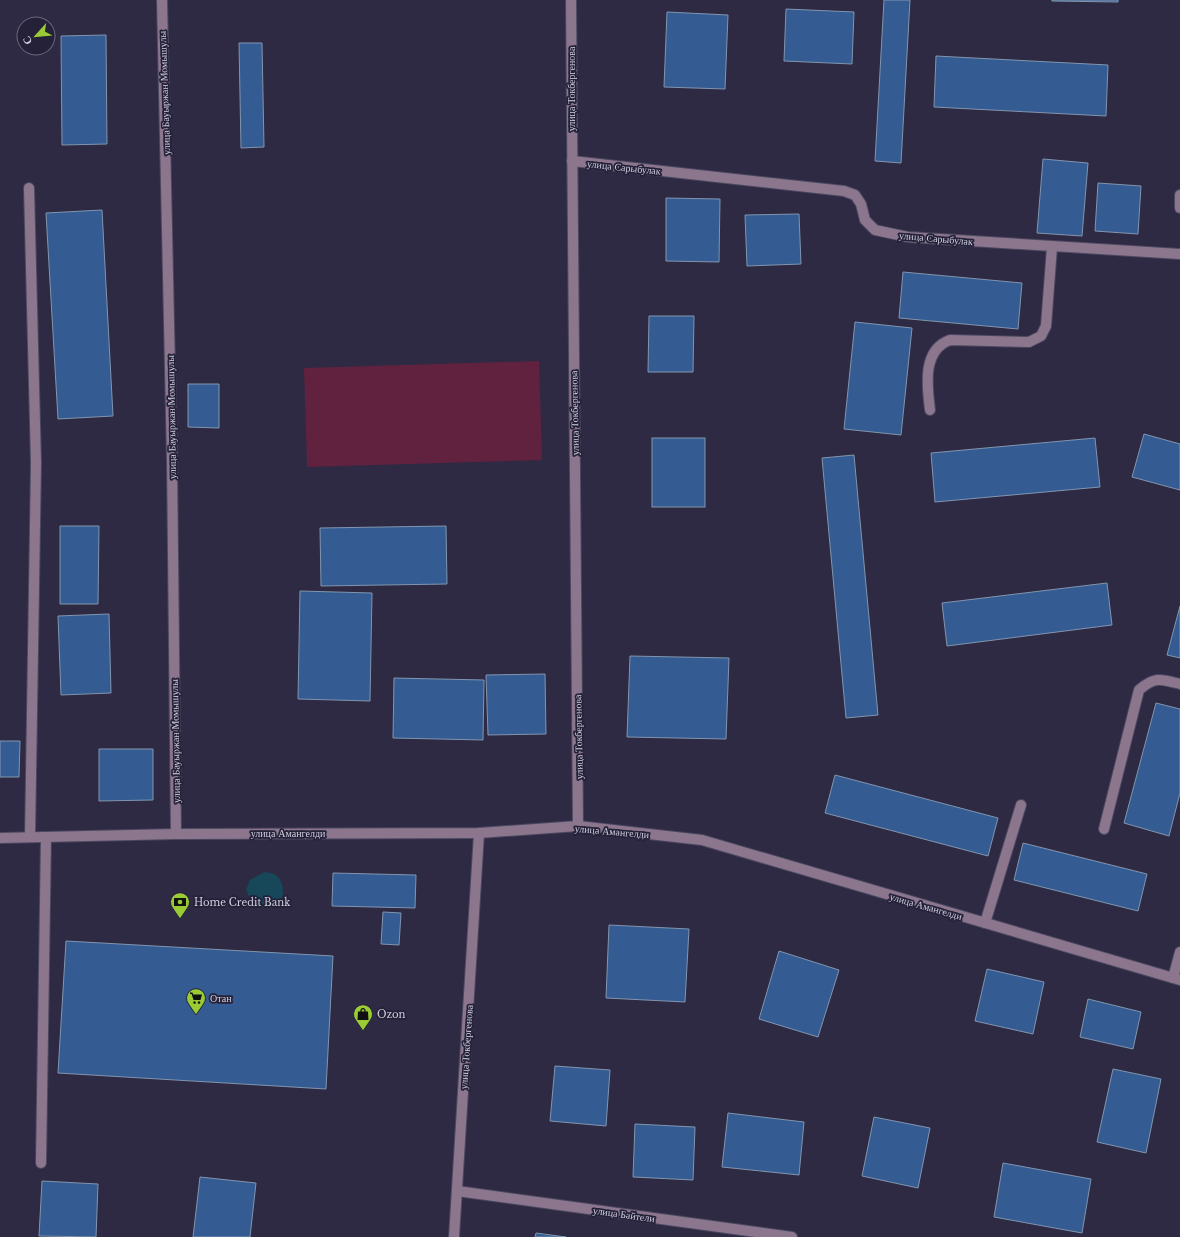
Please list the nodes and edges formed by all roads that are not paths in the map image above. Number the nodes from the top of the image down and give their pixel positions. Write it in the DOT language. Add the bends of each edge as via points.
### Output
graph roads {
  1 [pos="162,0"];
  2 [pos="571,0"];
  3 [pos="572,161"];
  4 [pos="29,188"];
  5 [pos="1180,195"];
  6 [pos="1180,208"];
  7 [pos="1052,247"];
  8 [pos="1180,254"];
  9 [pos="930,410"];
  10 [pos="1180,684"];
  11 [pos="1021,805"];
  12 [pos="578,826"];
  13 [pos="1104,829"];
  14 [pos="479,833"];
  15 [pos="176,834"];
  16 [pos="30,837"];
  17 [pos="46,837"];
  18 [pos="0,838"];
  19 [pos="985,923"];
  20 [pos="1180,952"];
  21 [pos="1177,979"];
  22 [pos="41,1163"];
  23 [pos="457,1191"];
  24 [pos="454,1237"];
  25 [pos="792,1237"];
  1 -- 15 [label="street, улица Бауыржан Момышулы" via="172,460"];
  2 -- 3 [label="street, улица Токбергенова"];
  3 -- 7 [label="street, улица Сарыбулак" via="844,191 855,195 861,204 865,220 875,230 908,237"];
  3 -- 12 [label="street, улица Токбергенова"];
  4 -- 16 [label="street" via="36,463"];
  5 -- 6 [label="street"];
  7 -- 8 [label="street, улица Сарыбулак"];
  7 -- 9 [label="street" via="1046,326 1041,336 1029,342 950,340 939,344 926,379"];
  10 -- 13 [label="street" via="1160,679 1149,681 1139,690"];
  11 -- 19 [label="street"];
  12 -- 14 [label="street, улица Амангелди"];
  12 -- 19 [label="street, улица Амангелди" via="702,840"];
  14 -- 15 [label="street, улица Амангелди"];
  14 -- 23 [label="street, улица Токбергенова"];
  15 -- 17 [label="street, улица Амангелди"];
  16 -- 17 [label="street, улица Амангелди"];
  16 -- 18 [label="street, улица Амангелди"];
  17 -- 22 [label="street"];
  19 -- 21 [label="street, улица Амангелди"];
  20 -- 21 [label="street"];
  23 -- 24 [label="street, улица Токбергенова"];
  23 -- 25 [label="street, улица Байтели"];
}
